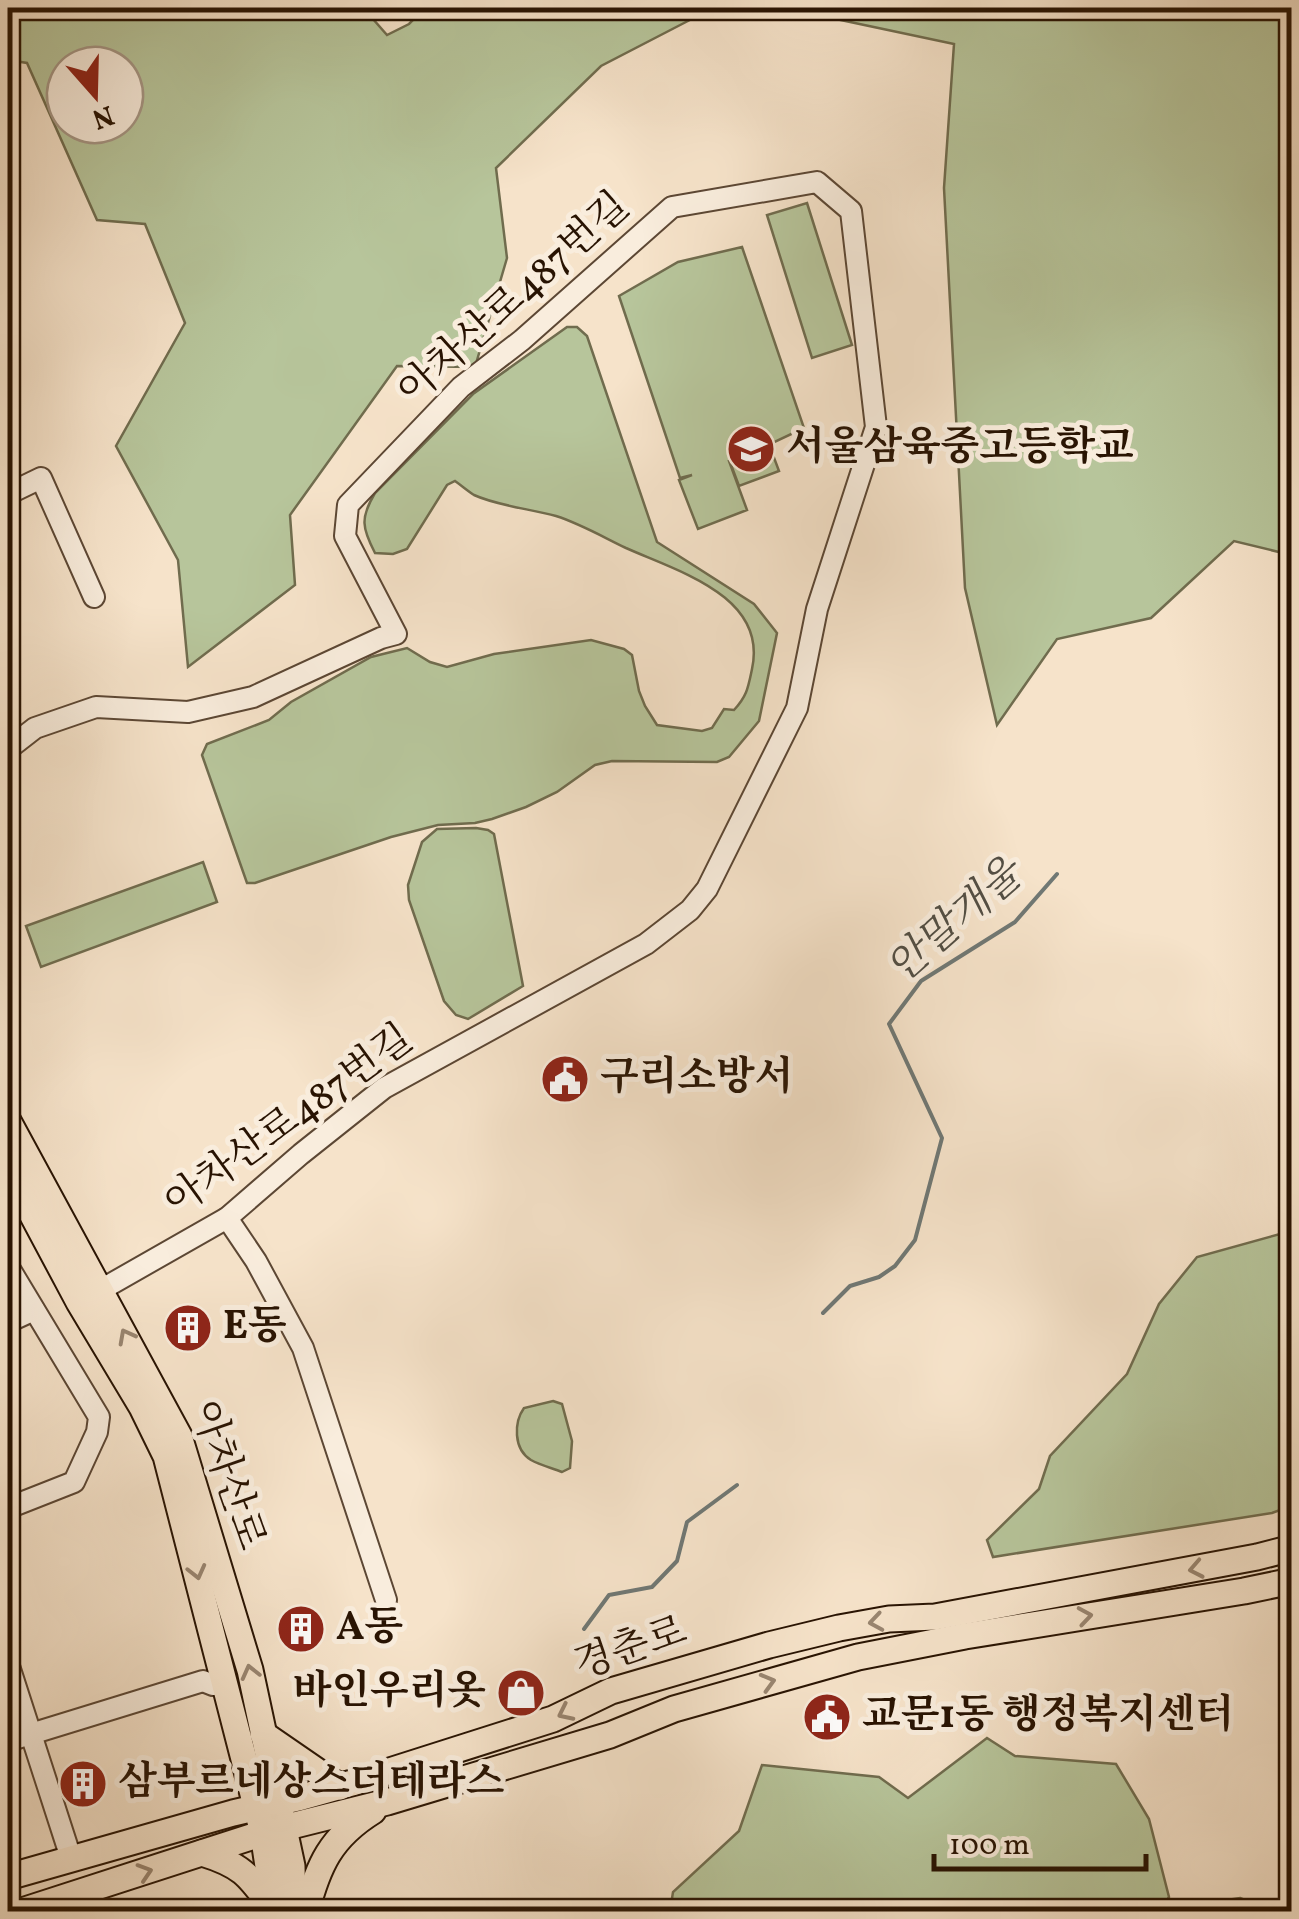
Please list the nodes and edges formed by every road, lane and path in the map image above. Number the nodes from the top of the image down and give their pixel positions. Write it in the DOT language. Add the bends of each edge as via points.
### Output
graph roads {
  1 [pos="8,494"];
  2 [pos="94,597"];
  3 [pos="8,749"];
  4 [pos="8,1121"];
  5 [pos="8,1170"];
  6 [pos="228,1218"];
  7 [pos="8,1266"];
  8 [pos="90,1296"];
  9 [pos="34,1310"];
  10 [pos="8,1322"];
  11 [pos="8,1508"];
  12 [pos="1292,1548"];
  13 [pos="1292,1581"];
  14 [pos="386,1600"];
  15 [pos="8,1663"];
  16 [pos="226,1682"];
  17 [pos="32,1734"];
  18 [pos="264,1734"];
  19 [pos="8,1741"];
  20 [pos="340,1786"];
  21 [pos="387,1802"];
  22 [pos="270,1817"];
  23 [pos="202,1853"];
  24 [pos="72,1858"];
  25 [pos="8,1877"];
  26 [pos="91,1901"];
  27 [pos="279,1910"];
  28 [pos="18,1912"];
  29 [pos="306,1912"];
  1 -- 2 [label="street" via="41,478"];
  3 -- 6 [label="street, 아차산로487번길" via="35,728 96,707 188,712 253,697 396,634 345,536 348,505 462,387 672,207 817,182 851,211 876,427 818,609 797,708 707,889 646,944 384,1088"];
  4 -- 8 [label="main road, 아차산로"];
  5 -- 8 [label="main road, 아차산로"];
  6 -- 8 [label="street, 아차산로487번길"];
  6 -- 14 [label="street" via="304,1348"];
  7 -- 9 [label="street"];
  8 -- 16 [label="main road, 아차산로, one-way" via="166,1456"];
  18 -- 8 [label="main road, 아차산로, one-way" via="179,1436"];
  9 -- 10 [label="street"];
  9 -- 11 [label="street" via="100,1417 74,1482"];
  12 -- 20 [label="main road, 경춘로, one-way" via="769,1645 611,1691 553,1719"];
  21 -- 13 [label="main road, 경춘로, one-way" via="858,1657"];
  15 -- 17 [label="street"];
  16 -- 17 [label="street" via="203,1681"];
  16 -- 22 [label="main road, 아차산로"];
  17 -- 19 [label="street"];
  17 -- 24 [label="street"];
  18 -- 20 [label="main road"];
  18 -- 22 [label="main road, 아차산로"];
  20 -- 22 [label="main road, 경춘로"];
  21 -- 22 [label="main road, 경춘로"];
  21 -- 29 [label="main road" via="338,1838"];
  22 -- 23 [label="main road, 경춘로"];
  22 -- 24 [label="main road, 경춘로"];
  22 -- 27 [label="main road" via="268,1858"];
  26 -- 23 [label="main road, 경춘로, one-way"];
  23 -- 27 [label="main road" via="240,1868"];
  24 -- 25 [label="main road, 경춘로"];
  26 -- 28 [label="main road, 경춘로"];
}
